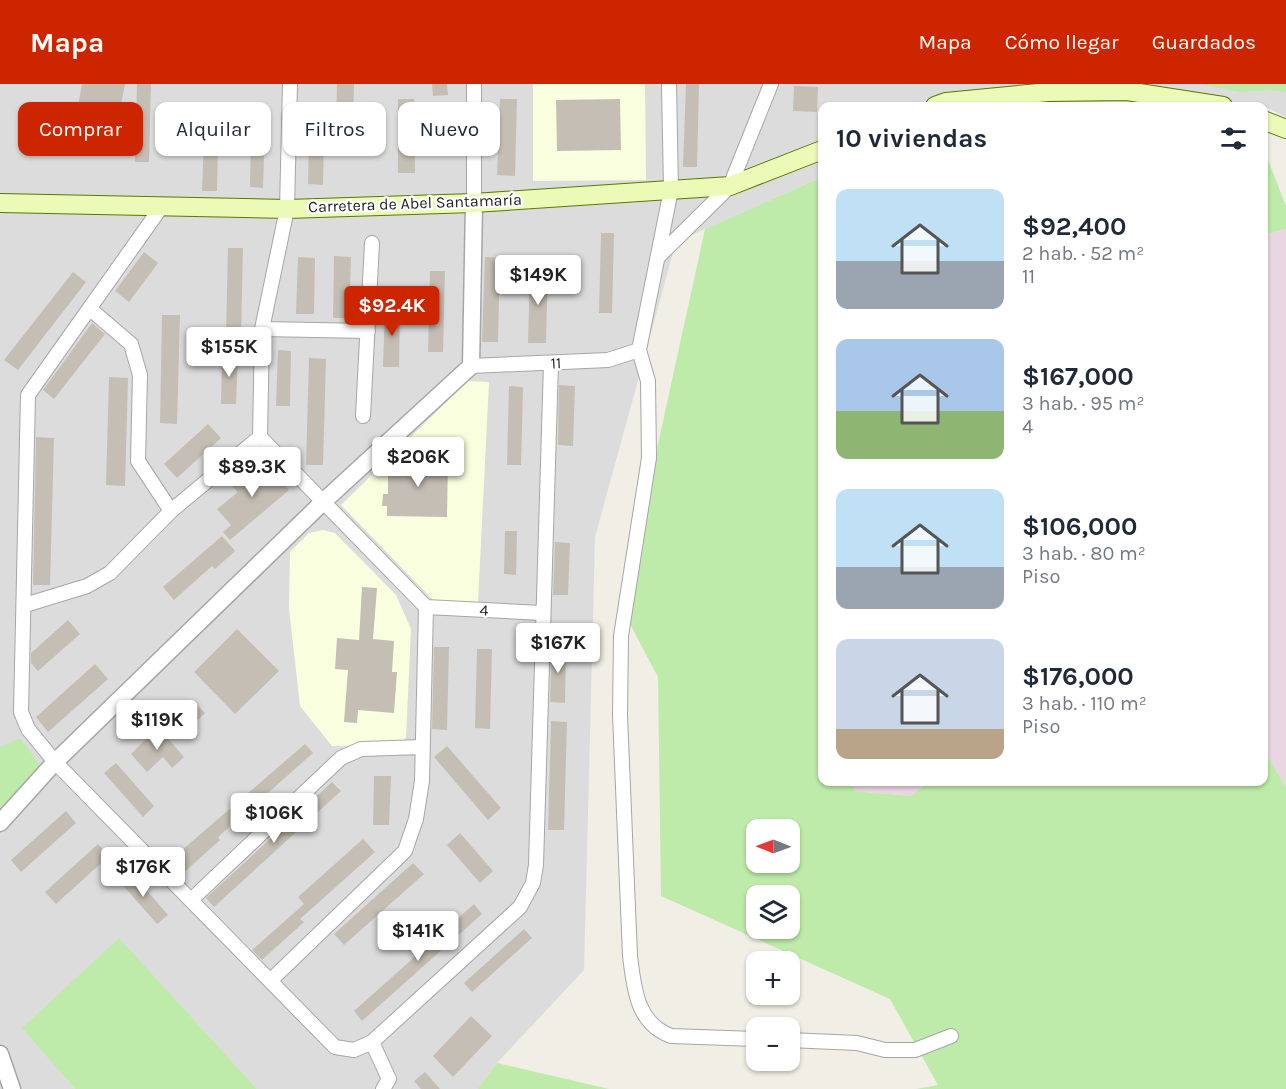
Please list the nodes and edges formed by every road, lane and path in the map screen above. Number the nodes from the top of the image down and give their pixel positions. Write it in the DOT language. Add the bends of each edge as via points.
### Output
graph roads {
  1 [pos="290,84"];
  2 [pos="474,84"];
  3 [pos="669,84"];
  4 [pos="771,84"];
  5 [pos="946,102"];
  6 [pos="1197,102"];
  7 [pos="1268,122"];
  8 [pos="1286,129"];
  9 [pos="818,152"];
  10 [pos="730,186"];
  11 [pos="671,190"];
  12 [pos="0,203"];
  13 [pos="474,203"];
  14 [pos="162,206"];
  15 [pos="287,209"];
  16 [pos="372,243"];
  17 [pos="658,257"];
  18 [pos="90,309"];
  19 [pos="262,328"];
  20 [pos="368,331"];
  21 [pos="639,350"];
  22 [pos="551,363"];
  23 [pos="471,366"];
  24 [pos="363,417"];
  25 [pos="260,437"];
  26 [pos="324,501"];
  27 [pos="171,511"];
  28 [pos="25,605"];
  29 [pos="426,607"];
  30 [pos="542,613"];
  31 [pos="422,747"];
  32 [pos="55,762"];
  33 [pos="0,823"];
  34 [pos="191,900"];
  35 [pos="270,981"];
  36 [pos="951,1036"];
  37 [pos="746,1039"];
  38 [pos="800,1040"];
  39 [pos="372,1042"];
  40 [pos="0,1054"];
  41 [pos="12,1089"];
  42 [pos="383,1089"];
  1 -- 15 [label="street"];
  2 -- 13 [label="street"];
  3 -- 11 [label="street"];
  4 -- 10 [label="street"];
  5 -- 6 [label="main road" via="1048,92 1127,91"];
  7 -- 8 [label="main road"];
  9 -- 10 [label="main road, Carretera de Abel Santamaría"];
  10 -- 11 [label="main road, Carretera de Abel Santamaría"];
  10 -- 17 [label="street"];
  11 -- 13 [label="main road, Carretera de Abel Santamaría"];
  11 -- 17 [label="street"];
  12 -- 14 [label="main road, Carretera de Abel Santamaría"];
  13 -- 15 [label="main road, Carretera de Abel Santamaría"];
  13 -- 23 [label="street"];
  14 -- 15 [label="main road, Carretera de Abel Santamaría"];
  14 -- 18 [label="street"];
  15 -- 19 [label="street"];
  16 -- 20 [label="street"];
  17 -- 21 [label="street"];
  18 -- 27 [label="street" via="131,344 140,375 138,461"];
  18 -- 28 [label="street" via="28,395"];
  19 -- 20 [label="street"];
  19 -- 25 [label="street"];
  20 -- 24 [label="street"];
  21 -- 22 [label="street, 11" via="608,360"];
  21 -- 37 [label="street" via="648,381 649,458 621,636 620,715 634,995 646,1017 663,1033"];
  22 -- 23 [label="street, 11"];
  22 -- 30 [label="street"];
  23 -- 26 [label="street"];
  25 -- 26 [label="street"];
  25 -- 27 [label="street"];
  26 -- 29 [label="street"];
  26 -- 32 [label="street"];
  27 -- 28 [label="street" via="110,573 87,586"];
  28 -- 32 [label="street" via="21,712 28,729"];
  29 -- 30 [label="street, 4"];
  29 -- 31 [label="street"];
  30 -- 39 [label="street" via="533,883 520,907"];
  31 -- 34 [label="street" via="361,749 340,758"];
  31 -- 35 [label="street" via="416,819 405,851"];
  32 -- 33 [label="street"];
  32 -- 34 [label="street"];
  34 -- 35 [label="street"];
  35 -- 39 [label="street" via="335,1047 354,1050"];
  36 -- 38 [label="street" via="915,1050"];
  39 -- 42 [label="street" via="388,1079"];
  40 -- 41 [label="street"];
}
